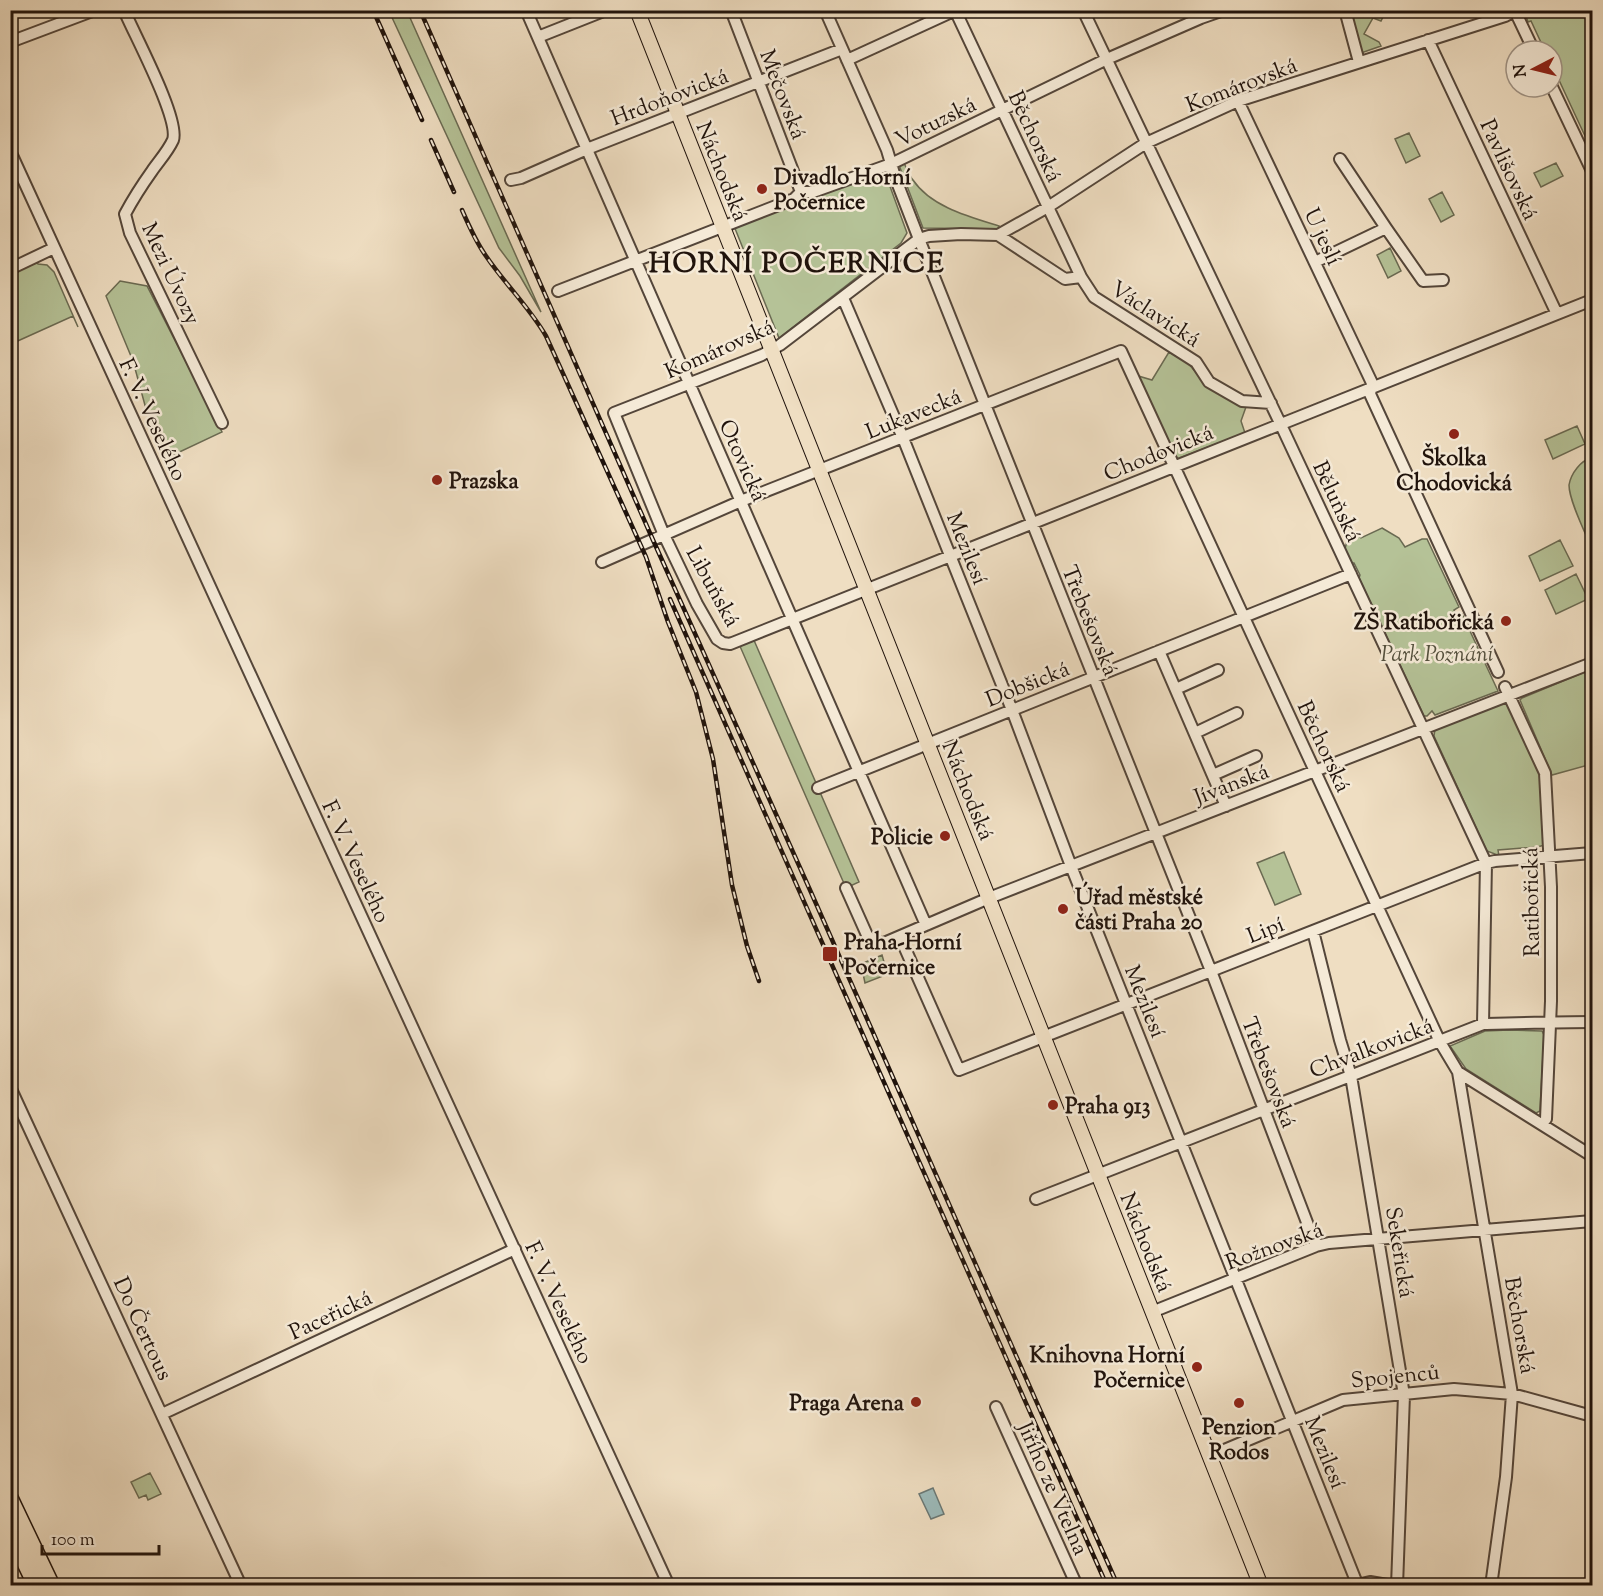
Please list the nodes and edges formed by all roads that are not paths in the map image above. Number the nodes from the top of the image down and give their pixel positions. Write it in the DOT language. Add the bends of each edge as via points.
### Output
graph roads {
  1 [pos="94,10"];
  2 [pos="124,10"];
  3 [pos="526,10"];
  4 [pos="606,10"];
  5 [pos="637,10"];
  6 [pos="730,10"];
  7 [pos="825,10"];
  8 [pos="1083,10"];
  9 [pos="1224,10"];
  10 [pos="1345,10"];
  11 [pos="955,11"];
  12 [pos="1515,11"];
  13 [pos="1199,14"];
  14 [pos="538,37"];
  15 [pos="1528,39"];
  16 [pos="1428,40"];
  17 [pos="10,42"];
  18 [pos="842,49"];
  19 [pos="1107,59"];
  20 [pos="847,60"];
  21 [pos="1359,62"];
  22 [pos="758,82"];
  23 [pos="1558,99"];
  24 [pos="1238,101"];
  25 [pos="1002,110"];
  26 [pos="678,113"];
  27 [pos="1146,143"];
  28 [pos="587,149"];
  29 [pos="10,152"];
  30 [pos="1340,159"];
  31 [pos="891,164"];
  32 [pos="1593,171"];
  33 [pos="511,180"];
  34 [pos="801,192"];
  35 [pos="1048,207"];
  36 [pos="723,226"];
  37 [pos="1386,228"];
  38 [pos="998,235"];
  39 [pos="919,239"];
  40 [pos="54,248"];
  41 [pos="635,261"];
  42 [pos="1315,262"];
  43 [pos="10,269"];
  44 [pos="1081,278"];
  45 [pos="1443,280"];
  46 [pos="558,291"];
  47 [pos="843,298"];
  48 [pos="1593,300"];
  49 [pos="1557,314"];
  50 [pos="771,350"];
  51 [pos="689,384"];
  52 [pos="1372,388"];
  53 [pos="1271,404"];
  54 [pos="986,405"];
  55 [pos="222,423"];
  56 [pos="1281,424"];
  57 [pos="903,438"];
  58 [pos="1175,467"];
  59 [pos="819,470"];
  60 [pos="741,501"];
  61 [pos="1032,524"];
  62 [pos="664,535"];
  63 [pos="951,556"];
  64 [pos="602,562"];
  65 [pos="1351,574"];
  66 [pos="867,590"];
  67 [pos="1244,616"];
  68 [pos="792,618"];
  69 [pos="738,641"];
  70 [pos="1159,651"];
  71 [pos="1593,663"];
  72 [pos="1218,670"];
  73 [pos="1498,672"];
  74 [pos="1093,677"];
  75 [pos="1176,689"];
  76 [pos="1507,691"];
  77 [pos="1012,710"];
  78 [pos="1237,713"];
  79 [pos="1424,729"];
  80 [pos="1194,733"];
  81 [pos="928,744"];
  82 [pos="1256,756"];
  83 [pos="1315,771"];
  84 [pos="859,772"];
  85 [pos="1213,775"];
  86 [pos="818,788"];
  87 [pos="1226,806"];
  88 [pos="1156,833"];
  89 [pos="1593,853"];
  90 [pos="1550,856"];
  91 [pos="1486,863"];
  92 [pos="1071,866"];
  93 [pos="846,888"];
  94 [pos="989,898"];
  95 [pos="1377,906"];
  96 [pos="926,925"];
  97 [pos="1313,931"];
  98 [pos="900,937"];
  99 [pos="1211,971"];
  100 [pos="1127,1004"];
  101 [pos="1550,1022"];
  102 [pos="1593,1022"];
  103 [pos="1483,1024"];
  104 [pos="1044,1037"];
  105 [pos="1440,1041"];
  106 [pos="1458,1072"];
  107 [pos="1351,1076"];
  108 [pos="10,1087"];
  109 [pos="1264,1110"];
  110 [pos="1542,1124"];
  111 [pos="1182,1142"];
  112 [pos="1593,1156"];
  113 [pos="1098,1174"];
  114 [pos="1036,1199"];
  115 [pos="1593,1221"];
  116 [pos="1485,1230"];
  117 [pos="1379,1239"];
  118 [pos="1316,1246"];
  119 [pos="515,1249"];
  120 [pos="1237,1279"];
  121 [pos="1152,1312"];
  122 [pos="1512,1394"];
  123 [pos="1404,1395"];
  124 [pos="996,1407"];
  125 [pos="162,1414"];
  126 [pos="1593,1416"];
  127 [pos="1292,1421"];
  128 [pos="1210,1456"];
  129 [pos="10,1498"];
  130 [pos="10,1532"];
  131 [pos="1356,1585"];
  132 [pos="36,1586"];
  133 [pos="52,1586"];
  134 [pos="241,1586"];
  135 [pos="669,1586"];
  136 [pos="1077,1586"];
  137 [pos="1261,1586"];
  138 [pos="1395,1586"];
  139 [pos="1491,1586"];
  1 -- 17 [label="street"];
  2 -- 55 [label="street, Mezi Úvozy" via="165,101 174,138 125,214 130,233"];
  3 -- 14 [label="street, Otovická"];
  4 -- 14 [label="street"];
  5 -- 26 [label="main road, Náchodská"];
  6 -- 22 [label="street, Mečovská"];
  7 -- 18 [label="street, Třebešovská"];
  8 -- 19 [label="street, Běluňská"];
  9 -- 13 [label="street, Votuzská"];
  10 -- 21 [label="street"];
  11 -- 20 [label="street"];
  11 -- 25 [label="street, Běchorská"];
  12 -- 15 [label="street"];
  12 -- 16 [label="street, Komárovská"];
  13 -- 19 [label="street, Votuzská"];
  14 -- 28 [label="street, Otovická"];
  16 -- 21 [label="street, Komárovská"];
  16 -- 49 [label="street, Pavlišovská"];
  18 -- 20 [label="street, Třebešovská"];
  18 -- 22 [label="street, Hrdoňovická"];
  19 -- 25 [label="street, Votuzská"];
  19 -- 27 [label="street, Běluňská"];
  20 -- 31 [label="street, Třebešovská"];
  21 -- 24 [label="street, Komárovská"];
  22 -- 26 [label="street, Hrdoňovická"];
  22 -- 34 [label="street, Mečovská"];
  23 -- 32 [label="street"];
  24 -- 27 [label="street, Komárovská"];
  24 -- 42 [label="street, U jeslí"];
  25 -- 31 [label="street, Votuzská"];
  25 -- 35 [label="street, Běchorská"];
  26 -- 28 [label="street, Hrdoňovická"];
  26 -- 36 [label="main road, Náchodská"];
  27 -- 35 [label="street, Komárovská"];
  27 -- 53 [label="street, Běluňská"];
  28 -- 33 [label="street, Hrdoňovická"];
  28 -- 41 [label="street, Otovická"];
  29 -- 40 [label="street, F. V. Veselého"];
  30 -- 37 [label="street"];
  31 -- 34 [label="street, Votuzská" via="813,192"];
  31 -- 39 [label="street, Třebešovská"];
  34 -- 36 [label="street, Votuzská" via="794,199"];
  35 -- 38 [label="street, Komárovská"];
  35 -- 44 [label="street, Běchorská"];
  36 -- 41 [label="street, Votuzská"];
  36 -- 50 [label="main road, Náchodská"];
  37 -- 42 [label="street, U jeslí"];
  37 -- 45 [label="street" via="1423,281"];
  38 -- 39 [label="street"];
  38 -- 44 [label="street, Václavická" via="1065,279"];
  39 -- 47 [label="street, Komárovská"];
  39 -- 54 [label="street, Třebešovská"];
  40 -- 43 [label="street"];
  40 -- 119 [label="street, F. V. Veselého"];
  41 -- 46 [label="street, Votuzská"];
  41 -- 51 [label="street, Otovická"];
  42 -- 52 [label="street, U jeslí"];
  44 -- 53 [label="street, Václavická" via="1094,297 1196,362 1209,382 1242,401"];
  47 -- 50 [label="street, Komárovská"];
  47 -- 57 [label="street, Mezilesí"];
  48 -- 49 [label="street, Chodovická"];
  49 -- 52 [label="street, Chodovická"];
  50 -- 51 [label="street, Komárovská"];
  50 -- 59 [label="main road, Náchodská"];
  51 -- 60 [label="street, Otovická"];
  51 -- 62 [label="street, Komárovská" via="614,413"];
  52 -- 56 [label="street, Chodovická"];
  52 -- 73 [label="street" via="1370,394"];
  53 -- 56 [label="street, Běluňská"];
  54 -- 57 [label="street, Lukavecká"];
  54 -- 58 [label="street, Lukavecká" via="1121,351"];
  54 -- 61 [label="street, Třebešovská"];
  56 -- 58 [label="street, Chodovická"];
  56 -- 65 [label="street, Běluňská"];
  57 -- 59 [label="street, Lukavecká"];
  57 -- 63 [label="street, Mezilesí"];
  58 -- 61 [label="street, Chodovická"];
  58 -- 67 [label="street, Běchorská"];
  59 -- 60 [label="street, Lukavecká"];
  59 -- 66 [label="main road, Náchodská"];
  60 -- 62 [label="street, Lukavecká"];
  60 -- 68 [label="street, Otovická"];
  61 -- 63 [label="street, Chodovická"];
  61 -- 74 [label="street, Třebešovská"];
  62 -- 64 [label="street, Lukavecká"];
  62 -- 69 [label="street, Libuňská" via="717,639 730,644"];
  63 -- 66 [label="street, Chodovická"];
  63 -- 77 [label="street, Mezilesí"];
  65 -- 67 [label="street, Dobšická"];
  65 -- 79 [label="street, Běluňská"];
  66 -- 68 [label="street, Chodovická"];
  66 -- 81 [label="main road, Náchodská"];
  67 -- 70 [label="street, Dobšická"];
  67 -- 83 [label="street, Běchorská"];
  68 -- 69 [label="street, Chodovická"];
  68 -- 84 [label="street, Otovická"];
  70 -- 74 [label="street, Dobšická"];
  70 -- 75 [label="street"];
  71 -- 76 [label="street, Jívanská"];
  72 -- 75 [label="street"];
  74 -- 77 [label="street, Dobšická"];
  74 -- 88 [label="street, Třebešovská"];
  75 -- 80 [label="street"];
  76 -- 79 [label="street, Jívanská"];
  76 -- 90 [label="street, Ratibořická" via="1545,773"];
  77 -- 81 [label="street, Dobšická"];
  77 -- 92 [label="street, Mezilesí"];
  78 -- 80 [label="street"];
  79 -- 83 [label="street, Jívanská"];
  79 -- 91 [label="street, Běluňská"];
  80 -- 85 [label="street"];
  81 -- 84 [label="street, Dobšická"];
  81 -- 94 [label="main road, Náchodská"];
  82 -- 85 [label="street"];
  83 -- 87 [label="street, Jívanská"];
  83 -- 95 [label="street, Běchorská"];
  84 -- 86 [label="street, Dobšická"];
  84 -- 96 [label="street, Otovická"];
  85 -- 87 [label="street"];
  87 -- 88 [label="street, Jívanská"];
  88 -- 92 [label="street, Jívanská"];
  88 -- 99 [label="street, Třebešovská"];
  89 -- 90 [label="street, Lipí"];
  90 -- 91 [label="street, Lipí"];
  90 -- 101 [label="street, Ratibořická"];
  91 -- 95 [label="street, Lipí"];
  91 -- 103 [label="street, Běluňská"];
  92 -- 94 [label="street, Jívanská"];
  92 -- 100 [label="street, Mezilesí"];
  93 -- 98 [label="street, Jívanská" via="872,940 884,943"];
  94 -- 96 [label="street, Jívanská"];
  94 -- 104 [label="main road, Náchodská"];
  95 -- 97 [label="street, Lipí"];
  95 -- 105 [label="street, Běchorská"];
  96 -- 98 [label="street, Jívanská"];
  97 -- 99 [label="street, Lipí"];
  97 -- 107 [label="street, Sekeřická"];
  98 -- 104 [label="street, Lipí" via="959,1070"];
  99 -- 100 [label="street, Lipí"];
  99 -- 109 [label="street, Třebešovská"];
  100 -- 104 [label="street, Lipí"];
  100 -- 111 [label="street, Mezilesí"];
  101 -- 102 [label="street, Chvalkovická"];
  101 -- 103 [label="street, Chvalkovická"];
  101 -- 110 [label="street, Ratibořická"];
  103 -- 105 [label="street, Chvalkovická"];
  104 -- 113 [label="main road, Náchodská"];
  105 -- 106 [label="street, Běchorská"];
  105 -- 107 [label="street, Chvalkovická"];
  106 -- 110 [label="street"];
  106 -- 116 [label="street, Běchorská"];
  107 -- 109 [label="street, Chvalkovická"];
  107 -- 117 [label="street, Sekeřická"];
  108 -- 125 [label="street, Do Čertous"];
  109 -- 111 [label="street, Chvalkovická"];
  109 -- 118 [label="street, Třebešovská"];
  110 -- 112 [label="street"];
  111 -- 113 [label="street, Chvalkovická"];
  111 -- 120 [label="street, Mezilesí"];
  113 -- 114 [label="street, Chvalkovická"];
  113 -- 121 [label="main road, Náchodská"];
  115 -- 116 [label="street, Rožnovská"];
  116 -- 117 [label="street, Rožnovská"];
  116 -- 122 [label="street, Běchorská"];
  117 -- 118 [label="street, Rožnovská"];
  117 -- 123 [label="street, Sekeřická"];
  118 -- 120 [label="street, Rožnovská"];
  119 -- 125 [label="street, Paceřická"];
  119 -- 135 [label="street, F. V. Veselého"];
  120 -- 121 [label="street, Rožnovská"];
  120 -- 127 [label="street, Mezilesí"];
  121 -- 128 [label="main road, Náchodská"];
  122 -- 123 [label="street, Spojenců" via="1454,1389"];
  122 -- 126 [label="street, Spojenců"];
  122 -- 139 [label="street, Běchorská" via="1506,1477"];
  123 -- 127 [label="street, Spojenců" via="1343,1400"];
  123 -- 138 [label="street, Sekeřická"];
  124 -- 136 [label="street, Jiřího ze Vtelna"];
  125 -- 134 [label="street, Do Čertous"];
  127 -- 128 [label="street, Spojenců"];
  127 -- 131 [label="street, Mezilesí"];
  128 -- 137 [label="main road, Náchodská"];
  129 -- 133 [label="highway"];
  130 -- 132 [label="highway"];
  131 -- 138 [label="street" via="1370,1582"];
}
